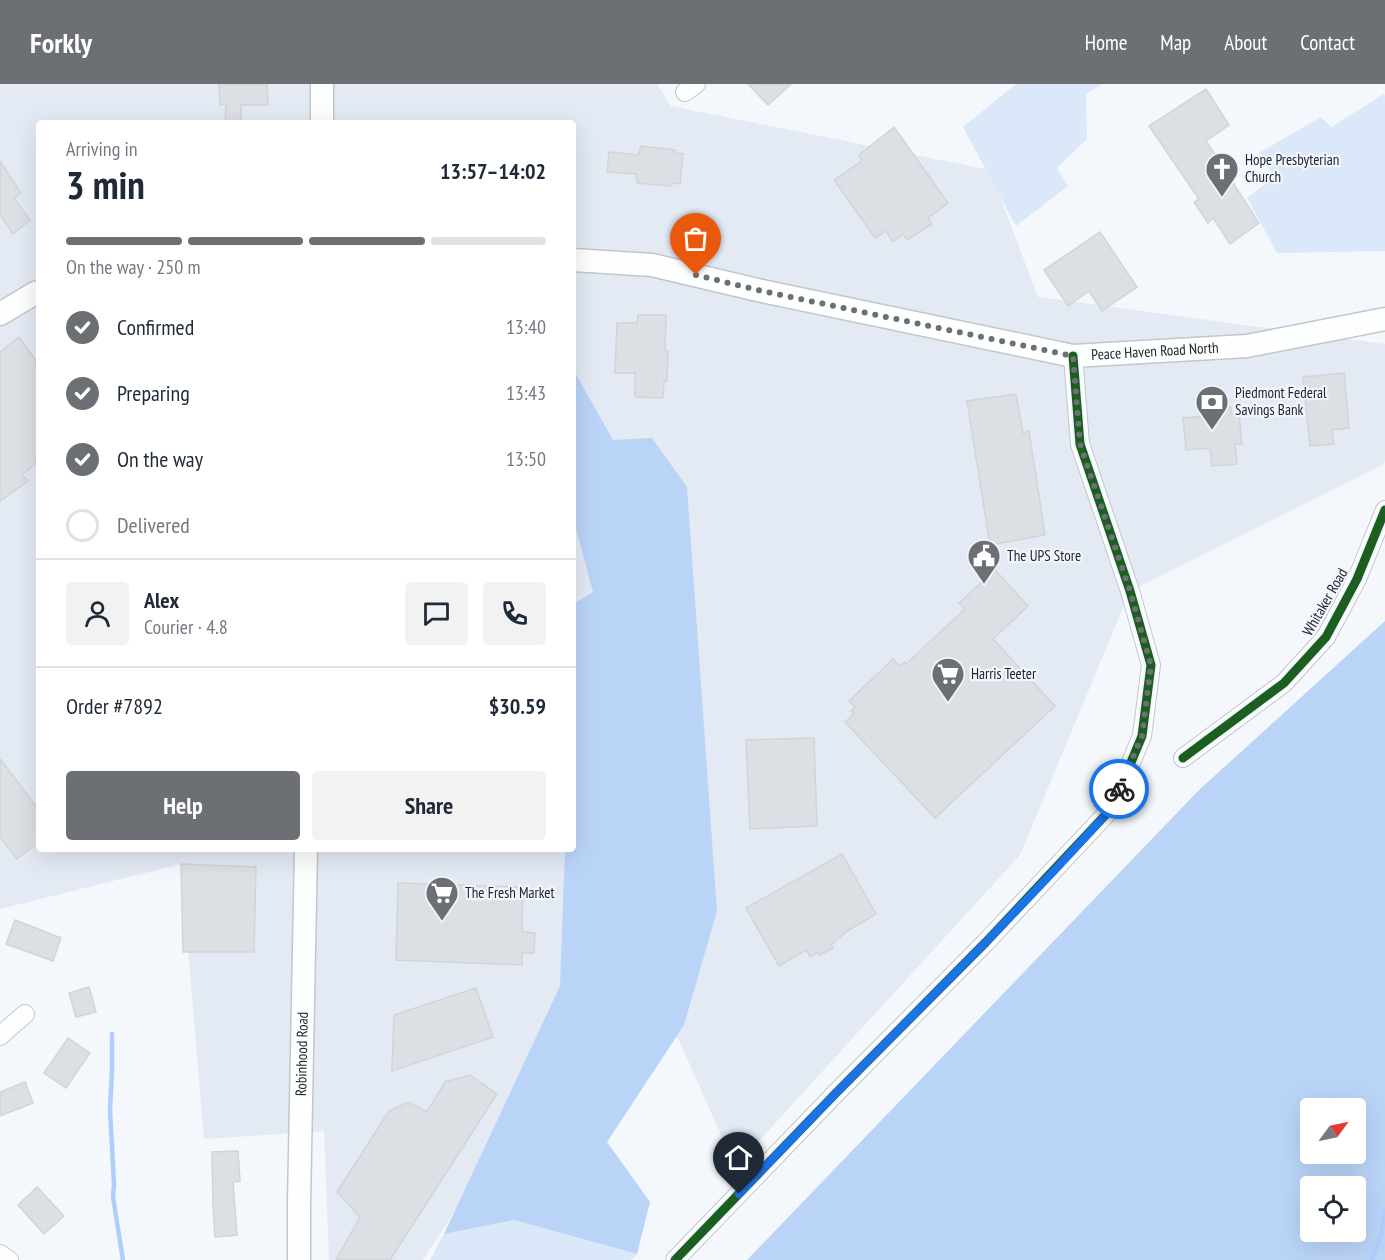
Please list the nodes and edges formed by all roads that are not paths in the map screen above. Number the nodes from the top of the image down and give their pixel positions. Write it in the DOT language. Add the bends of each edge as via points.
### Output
graph roads {
  1 [pos="322,84"];
  2 [pos="322,120"];
  3 [pos="576,260"];
  4 [pos="36,293"];
  5 [pos="0,314"];
  6 [pos="1385,319"];
  7 [pos="1073,356"];
  8 [pos="1385,510"];
  9 [pos="1183,758"];
  10 [pos="306,852"];
  11 [pos="25,1014"];
  12 [pos="0,1036"];
  13 [pos="0,1254"];
  14 [pos="9,1260"];
  15 [pos="299,1260"];
  16 [pos="675,1260"];
  1 -- 2 [label="main road"];
  3 -- 7 [label="main road, Peace Haven Road North" via="652,265"];
  4 -- 5 [label="main road"];
  6 -- 7 [label="main road, Peace Haven Road North" via="1247,346"];
  7 -- 16 [label="street" via="1080,444 1151,665 1142,736 1112,808"];
  8 -- 9 [label="street, Whitaker Road" via="1357,579 1326,637 1284,683"];
  10 -- 15 [label="main road, Robinhood Road"];
  11 -- 12 [label="street"];
  13 -- 14 [label="street"];
}
